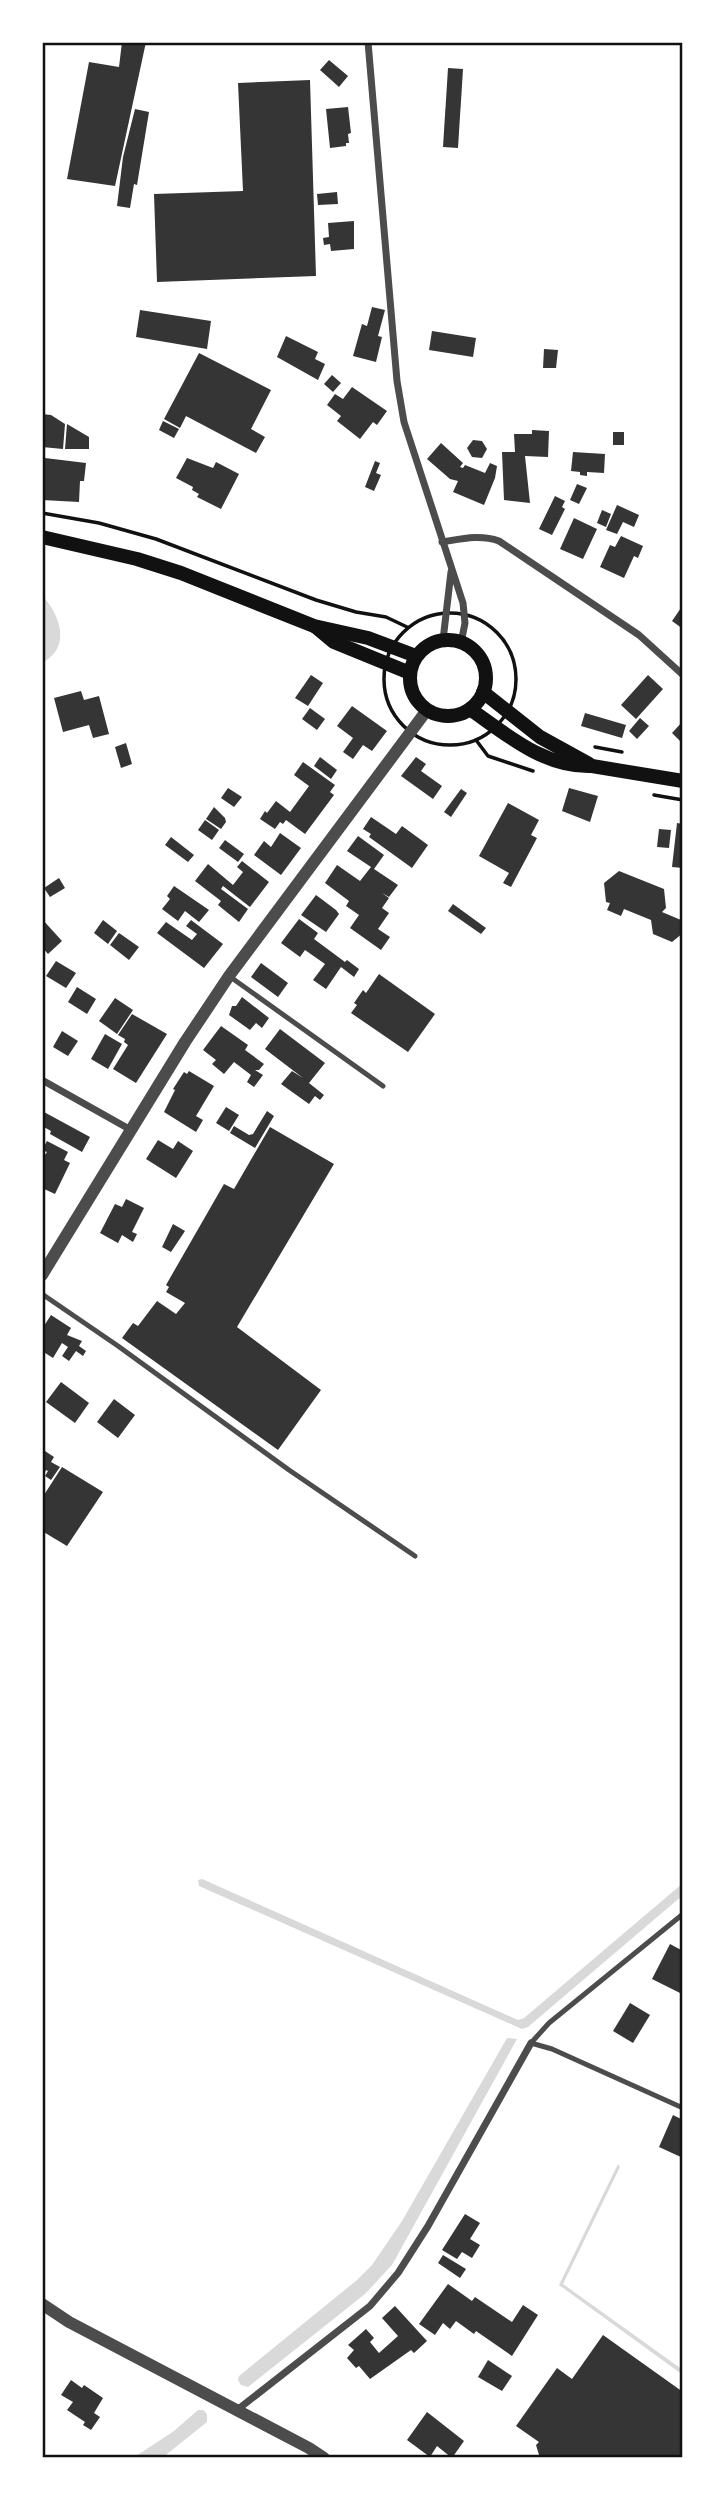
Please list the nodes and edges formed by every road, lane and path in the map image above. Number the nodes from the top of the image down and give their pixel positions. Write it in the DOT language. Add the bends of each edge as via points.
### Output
graph roads {
  1 [pos="368,42"];
  2 [pos="42,513"];
  3 [pos="42,537"];
  4 [pos="442,542"];
  5 [pos="451,571"];
  6 [pos="445,612"];
  7 [pos="465,614"];
  8 [pos="314,626"];
  9 [pos="443,640"];
  10 [pos="461,643"];
  11 [pos="416,656"];
  12 [pos="410,673"];
  13 [pos="683,675"];
  14 [pos="483,692"];
  15 [pos="470,709"];
  16 [pos="426,710"];
  17 [pos="507,712"];
  18 [pos="495,727"];
  19 [pos="410,730"];
  20 [pos="586,744"];
  21 [pos="627,753"];
  22 [pos="592,766"];
  23 [pos="683,781"];
  24 [pos="229,976"];
  25 [pos="42,1080"];
  26 [pos="383,1086"];
  27 [pos="131,1130"];
  28 [pos="42,1275"];
  29 [pos="42,1294"];
  30 [pos="415,1556"];
  31 [pos="683,1914"];
  32 [pos="531,2043"];
  33 [pos="683,2108"];
  34 [pos="42,2304"];
  35 [pos="237,2410"];
  36 [pos="324,2458"];
  1 -- 4 [label="street" via="397,381 404,422"];
  2 -- 6 [label="path" via="156,539 310,598 386,617 407,627"];
  3 -- 8 [label="main road" via="148,562"];
  4 -- 5 [label="street"];
  4 -- 13 [label="street" via="478,537 499,541 639,635"];
  5 -- 6 [label="street"];
  5 -- 7 [label="street"];
  6 -- 9 [label="street"];
  7 -- 10 [label="street"];
  7 -- 17 [label="path" via="491,627 510,651 517,687"];
  8 -- 11 [label="main road" via="368,638"];
  8 -- 12 [label="main road" via="334,642"];
  9 -- 10 [label="main road"];
  9 -- 11 [label="main road"];
  10 -- 14 [label="main road" via="480,659 485,675"];
  11 -- 12 [label="main road"];
  12 -- 16 [label="main road" via="411,690"];
  14 -- 15 [label="main road"];
  14 -- 17 [label="main road"];
  15 -- 16 [label="main road" via="453,716"];
  15 -- 18 [label="main road"];
  16 -- 19 [label="street"];
  17 -- 18 [label="path"];
  17 -- 22 [label="main road"];
  18 -- 19 [label="path" via="476,740 455,746 426,742"];
  18 -- 22 [label="main road" via="558,763"];
  19 -- 24 [label="street"];
  20 -- 21 [label="path"];
  22 -- 23 [label="main road"];
  24 -- 26 [label="lane"];
  24 -- 27 [label="street"];
  25 -- 27 [label="street"];
  27 -- 28 [label="street"];
  29 -- 30 [label="lane"];
  31 -- 32 [label="lane" via="549,2023"];
  32 -- 33 [label="lane"];
  32 -- 35 [label="street" via="391,2283 370,2306"];
  34 -- 35 [label="street"];
  35 -- 36 [label="street"];
}
